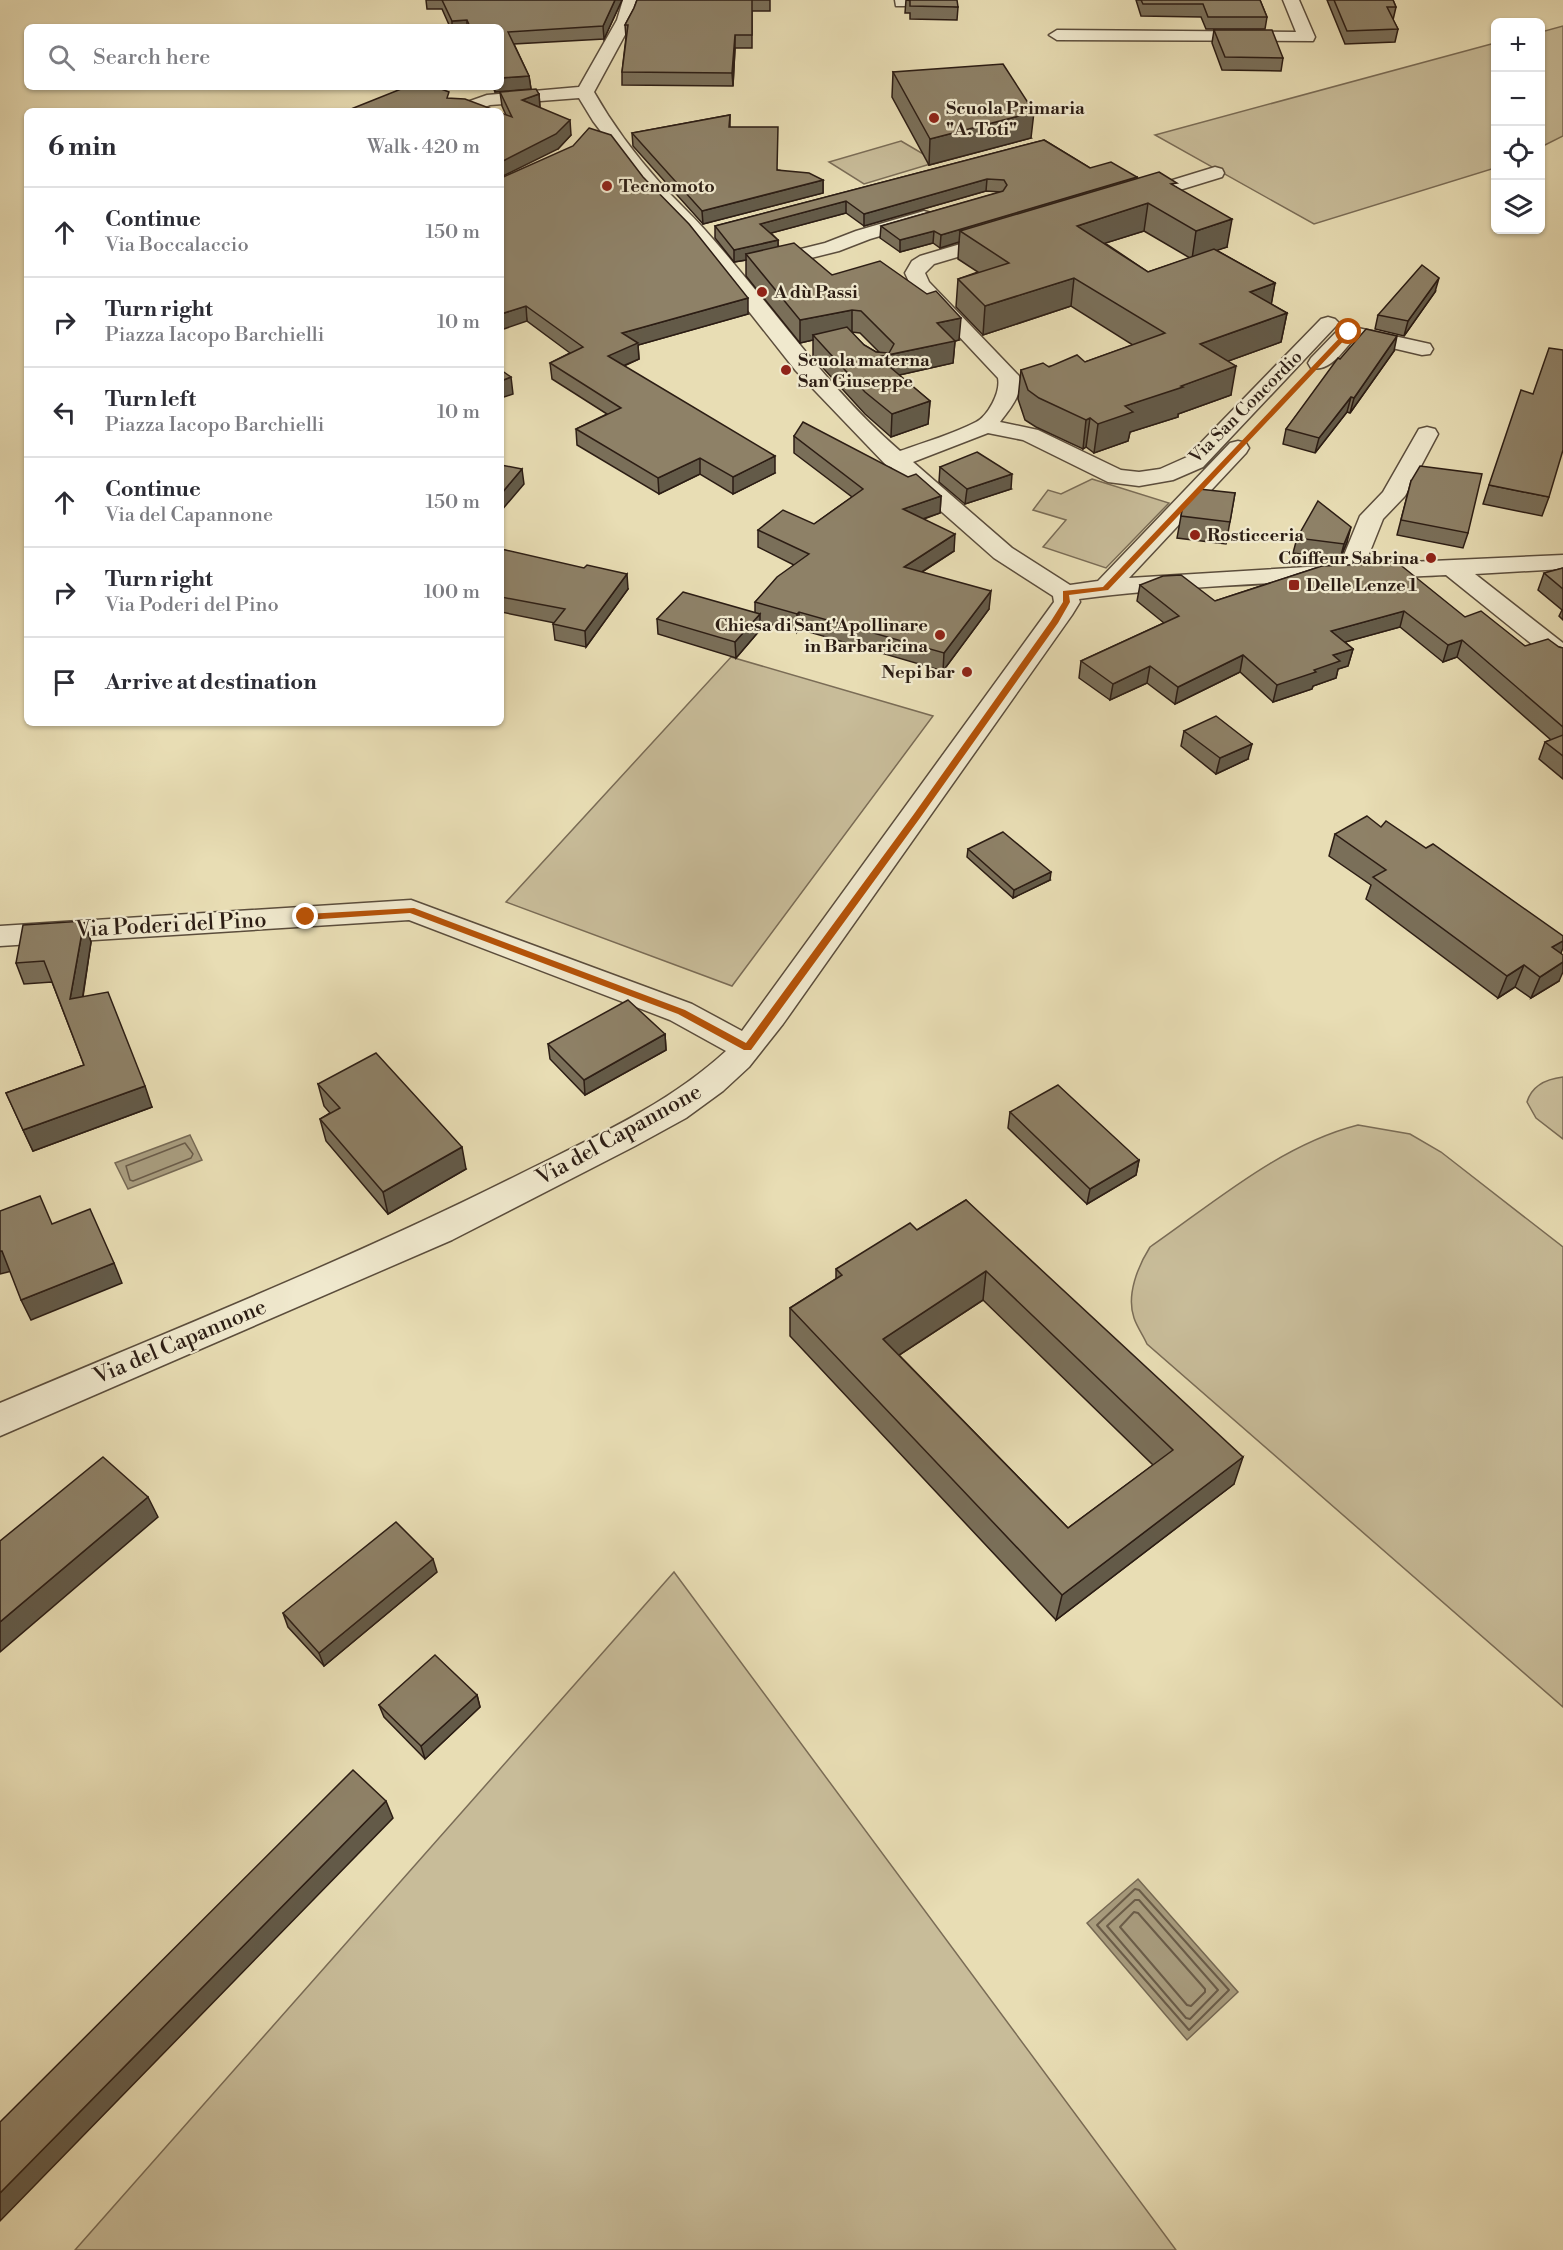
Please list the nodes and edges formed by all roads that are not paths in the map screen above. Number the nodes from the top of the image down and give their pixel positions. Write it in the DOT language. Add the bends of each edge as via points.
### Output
graph roads {
  1 [pos="631,0"];
  2 [pos="1291,0"];
  3 [pos="1057,35"];
  4 [pos="585,92"];
  5 [pos="467,108"];
  6 [pos="1215,173"];
  7 [pos="1113,204"];
  8 [pos="940,213"];
  9 [pos="720,228"];
  10 [pos="1024,231"];
  11 [pos="698,234"];
  12 [pos="729,272"];
  13 [pos="1328,323"];
  14 [pos="817,348"];
  15 [pos="1422,349"];
  16 [pos="794,353"];
  17 [pos="987,426"];
  18 [pos="1427,434"];
  19 [pos="895,461"];
  20 [pos="1563,562"];
  21 [pos="1450,566"];
  22 [pos="1350,571"];
  23 [pos="1105,589"];
  24 [pos="1060,607"];
  25 [pos="1563,656"];
  26 [pos="0,936"];
  27 [pos="747,1048"];
  28 [pos="0,1420"];
  1 -- 4 [label="street" via="625,20"];
  2 -- 3 [label="street" via="1307,37"];
  4 -- 5 [label="street" via="488,100"];
  4 -- 11 [label="street" via="593,129 615,136 653,187"];
  6 -- 7 [label="street"];
  8 -- 12 [label="street" via="832,247"];
  9 -- 11 [label="street"];
  10 -- 17 [label="street" via="927,260 916,270 920,284 1011,381 1010,390"];
  11 -- 12 [label="street"];
  12 -- 16 [label="street"];
  13 -- 17 [label="street, Via San Concordio" via="1195,462 1165,475 1116,477 1030,435"];
  14 -- 16 [label="street"];
  15 -- 23 [label="street" via="1349,332"];
  16 -- 19 [label="street"];
  17 -- 19 [label="street"];
  18 -- 22 [label="street" via="1393,496 1372,516"];
  19 -- 24 [label="street"];
  20 -- 21 [label="street"];
  21 -- 22 [label="street"];
  21 -- 25 [label="street"];
  22 -- 23 [label="street"];
  23 -- 24 [label="street"];
  24 -- 27 [label="street, Via del Capannone" via="917,816"];
  26 -- 27 [label="street, Via Poderi del Pino" via="411,910 681,1012"];
  27 -- 28 [label="street, Via del Capannone" via="725,1072 674,1109 510,1196 371,1261"];
}
